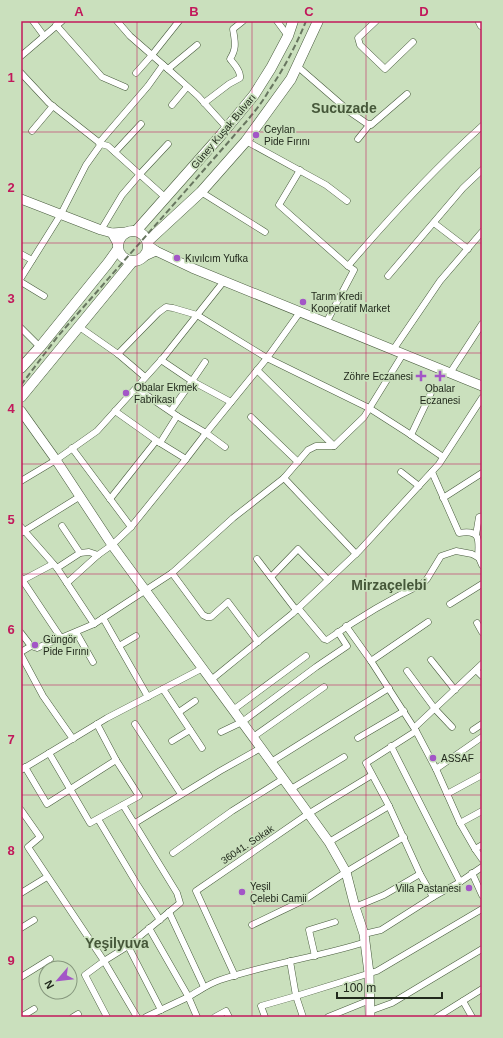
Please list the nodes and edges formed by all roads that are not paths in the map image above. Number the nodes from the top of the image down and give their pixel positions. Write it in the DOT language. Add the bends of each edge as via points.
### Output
graph roads {
  1 [pos="34,21"];
  2 [pos="62,21"];
  3 [pos="117,21"];
  4 [pos="179,21"];
  5 [pos="243,21"];
  6 [pos="277,21"];
  7 [pos="293,21"];
  8 [pos="318,21"];
  9 [pos="480,21"];
  10 [pos="372,22"];
  11 [pos="56,25"];
  12 [pos="482,25"];
  13 [pos="44,36"];
  14 [pos="288,36"];
  15 [pos="413,42"];
  16 [pos="197,45"];
  17 [pos="152,55"];
  18 [pos="21,56"];
  19 [pos="297,66"];
  20 [pos="165,67"];
  21 [pos="21,73"];
  22 [pos="136,73"];
  23 [pos="187,86"];
  24 [pos="125,87"];
  25 [pos="407,94"];
  26 [pos="204,103"];
  27 [pos="172,105"];
  28 [pos="53,106"];
  29 [pos="141,124"];
  30 [pos="370,124"];
  31 [pos="482,126"];
  32 [pos="226,128"];
  33 [pos="32,131"];
  34 [pos="358,139"];
  35 [pos="246,141"];
  36 [pos="100,144"];
  37 [pos="168,144"];
  38 [pos="115,152"];
  39 [pos="300,170"];
  40 [pos="482,170"];
  41 [pos="140,174"];
  42 [pos="201,192"];
  43 [pos="166,198"];
  44 [pos="21,199"];
  45 [pos="347,201"];
  46 [pos="61,214"];
  47 [pos="434,223"];
  48 [pos="101,230"];
  49 [pos="131,232"];
  50 [pos="264,232"];
  51 [pos="482,232"];
  52 [pos="112,233"];
  53 [pos="118,247"];
  54 [pos="149,248"];
  55 [pos="468,249"];
  56 [pos="21,254"];
  57 [pos="32,260"];
  58 [pos="132,262"];
  59 [pos="348,266"];
  60 [pos="388,276"];
  61 [pos="21,278"];
  62 [pos="224,281"];
  63 [pos="21,282"];
  64 [pos="44,296"];
  65 [pos="300,312"];
  66 [pos="197,315"];
  67 [pos="326,323"];
  68 [pos="482,324"];
  69 [pos="78,326"];
  70 [pos="21,328"];
  71 [pos="40,347"];
  72 [pos="393,350"];
  73 [pos="118,354"];
  74 [pos="403,354"];
  75 [pos="267,358"];
  76 [pos="161,360"];
  77 [pos="205,362"];
  78 [pos="21,368"];
  79 [pos="257,370"];
  80 [pos="450,373"];
  81 [pos="146,377"];
  82 [pos="192,381"];
  83 [pos="482,386"];
  84 [pos="136,388"];
  85 [pos="431,393"];
  86 [pos="21,397"];
  87 [pos="482,398"];
  88 [pos="231,402"];
  89 [pos="173,408"];
  90 [pos="369,408"];
  91 [pos="21,411"];
  92 [pos="115,411"];
  93 [pos="177,416"];
  94 [pos="251,417"];
  95 [pos="206,433"];
  96 [pos="411,435"];
  97 [pos="158,442"];
  98 [pos="334,446"];
  99 [pos="225,447"];
  100 [pos="72,448"];
  101 [pos="443,457"];
  102 [pos="186,459"];
  103 [pos="56,460"];
  104 [pos="298,462"];
  105 [pos="401,472"];
  106 [pos="432,472"];
  107 [pos="482,473"];
  108 [pos="284,478"];
  109 [pos="21,481"];
  110 [pos="419,486"];
  111 [pos="79,497"];
  112 [pos="443,498"];
  113 [pos="110,499"];
  114 [pos="482,516"];
  115 [pos="62,526"];
  116 [pos="131,527"];
  117 [pos="22,530"];
  118 [pos="476,535"];
  119 [pos="481,541"];
  120 [pos="112,545"];
  121 [pos="479,553"];
  122 [pos="80,554"];
  123 [pos="356,554"];
  124 [pos="98,555"];
  125 [pos="257,559"];
  126 [pos="482,565"];
  127 [pos="55,566"];
  128 [pos="172,573"];
  129 [pos="271,577"];
  130 [pos="21,580"];
  131 [pos="328,580"];
  132 [pos="67,582"];
  133 [pos="482,584"];
  134 [pos="145,590"];
  135 [pos="450,604"];
  136 [pos="297,609"];
  137 [pos="103,618"];
  138 [pos="428,622"];
  139 [pos="477,623"];
  140 [pos="94,624"];
  141 [pos="346,626"];
  142 [pos="76,632"];
  143 [pos="338,632"];
  144 [pos="482,632"];
  145 [pos="21,633"];
  146 [pos="136,636"];
  147 [pos="61,638"];
  148 [pos="258,642"];
  149 [pos="31,646"];
  150 [pos="119,646"];
  151 [pos="21,653"];
  152 [pos="306,656"];
  153 [pos="431,660"];
  154 [pos="371,661"];
  155 [pos="93,662"];
  156 [pos="482,664"];
  157 [pos="202,668"];
  158 [pos="476,670"];
  159 [pos="407,672"];
  160 [pos="482,676"];
  161 [pos="211,680"];
  162 [pos="324,687"];
  163 [pos="390,688"];
  164 [pos="163,689"];
  165 [pos="455,690"];
  166 [pos="148,697"];
  167 [pos="195,701"];
  168 [pos="435,709"];
  169 [pos="233,710"];
  170 [pos="404,711"];
  171 [pos="179,712"];
  172 [pos="242,722"];
  173 [pos="98,724"];
  174 [pos="135,724"];
  175 [pos="482,724"];
  176 [pos="452,727"];
  177 [pos="416,729"];
  178 [pos="190,730"];
  179 [pos="473,730"];
  180 [pos="221,732"];
  181 [pos="253,737"];
  182 [pos="482,737"];
  183 [pos="358,738"];
  184 [pos="73,739"];
  185 [pos="172,741"];
  186 [pos="391,746"];
  187 [pos="202,748"];
  188 [pos="261,748"];
  189 [pos="49,753"];
  190 [pos="344,757"];
  191 [pos="116,760"];
  192 [pos="271,762"];
  193 [pos="436,768"];
  194 [pos="23,769"];
  195 [pos="372,775"];
  196 [pos="482,775"];
  197 [pos="283,779"];
  198 [pos="291,789"];
  199 [pos="70,790"];
  200 [pos="181,794"];
  201 [pos="447,794"];
  202 [pos="123,805"];
  203 [pos="389,806"];
  204 [pos="21,810"];
  205 [pos="482,811"];
  206 [pos="308,814"];
  207 [pos="98,819"];
  208 [pos="135,823"];
  209 [pos="460,823"];
  210 [pos="404,837"];
  211 [pos="329,842"];
  212 [pos="482,845"];
  213 [pos="475,849"];
  214 [pos="173,853"];
  215 [pos="482,859"];
  216 [pos="482,867"];
  217 [pos="346,872"];
  218 [pos="472,873"];
  219 [pos="420,874"];
  220 [pos="47,877"];
  221 [pos="460,882"];
  222 [pos="21,893"];
  223 [pos="482,895"];
  224 [pos="433,897"];
  225 [pos="356,907"];
  226 [pos="482,909"];
  227 [pos="170,912"];
  228 [pos="34,920"];
  229 [pos="160,920"];
  230 [pos="335,922"];
  231 [pos="252,925"];
  232 [pos="21,928"];
  233 [pos="149,928"];
  234 [pos="365,938"];
  235 [pos="128,946"];
  236 [pos="482,949"];
  237 [pos="315,956"];
  238 [pos="50,959"];
  239 [pos="104,961"];
  240 [pos="290,961"];
  241 [pos="369,973"];
  242 [pos="235,976"];
  243 [pos="21,977"];
  244 [pos="204,987"];
  245 [pos="482,989"];
  246 [pos="188,996"];
  247 [pos="296,996"];
  248 [pos="370,1000"];
  249 [pos="463,1002"];
  250 [pos="34,1009"];
  251 [pos="162,1010"];
  252 [pos="370,1014"];
  253 [pos="21,1017"];
  254 [pos="107,1017"];
  255 [pos="138,1017"];
  256 [pos="146,1017"];
  257 [pos="197,1017"];
  258 [pos="215,1017"];
  259 [pos="229,1017"];
  260 [pos="265,1017"];
  261 [pos="303,1017"];
  262 [pos="328,1017"];
  263 [pos="438,1017"];
  264 [pos="472,1017"];
  1 -- 13 [label="street"];
  2 -- 11 [label="street"];
  3 -- 17 [label="street"];
  4 -- 17 [label="street"];
  5 -- 26 [label="street" via="233,29 236,45 230,59 240,78"];
  6 -- 14 [label="street"];
  7 -- 14 [label="main road, Güney Kuşak Bulvarı"];
  8 -- 19 [label="main road, Güney Kuşak Bulvarı"];
  9 -- 12 [label="main road"];
  10 -- 15 [label="street" via="358,38 360,44 385,69"];
  11 -- 13 [label="street"];
  11 -- 24 [label="street" via="102,77"];
  13 -- 18 [label="street"];
  14 -- 32 [label="main road, Güney Kuşak Bulvarı" via="254,95"];
  16 -- 20 [label="street"];
  17 -- 20 [label="street"];
  17 -- 22 [label="street"];
  19 -- 30 [label="street" via="350,112"];
  19 -- 35 [label="main road, Güney Kuşak Bulvarı"];
  20 -- 23 [label="street"];
  20 -- 36 [label="street"];
  21 -- 28 [label="street"];
  23 -- 26 [label="street"];
  23 -- 27 [label="street"];
  25 -- 30 [label="street"];
  26 -- 32 [label="street"];
  28 -- 33 [label="street"];
  28 -- 36 [label="street"];
  29 -- 38 [label="street"];
  30 -- 34 [label="street"];
  31 -- 59 [label="street" via="378,231"];
  32 -- 43 [label="main road, Güney Kuşak Bulvarı"];
  35 -- 39 [label="street"];
  35 -- 42 [label="main road, Güney Kuşak Bulvarı"];
  36 -- 38 [label="street"];
  36 -- 46 [label="street" via="86,165"];
  37 -- 41 [label="street"];
  38 -- 41 [label="street"];
  39 -- 45 [label="street"];
  39 -- 59 [label="street" via="279,205"];
  40 -- 47 [label="street"];
  41 -- 43 [label="street"];
  41 -- 48 [label="street" via="122,195"];
  42 -- 50 [label="street"];
  42 -- 54 [label="main road, Güney Kuşak Bulvarı"];
  43 -- 49 [label="main road, Güney Kuşak Bulvarı"];
  44 -- 46 [label="main road"];
  46 -- 48 [label="main road"];
  46 -- 57 [label="street"];
  47 -- 55 [label="street"];
  47 -- 60 [label="street"];
  48 -- 52 [label="main road"];
  49 -- 52 [label="main road"];
  49 -- 53 [label="main road" via="122,235"];
  49 -- 54 [label="main road" via="145,236"];
  51 -- 55 [label="street"];
  52 -- 53 [label="main road"];
  53 -- 58 [label="main road" via="123,258"];
  53 -- 71 [label="main road"];
  54 -- 58 [label="main road" via="142,259"];
  54 -- 62 [label="main road"];
  55 -- 72 [label="street" via="440,281"];
  56 -- 57 [label="street"];
  57 -- 61 [label="street"];
  58 -- 69 [label="main road"];
  59 -- 67 [label="street" via="354,270"];
  62 -- 65 [label="main road"];
  62 -- 66 [label="street"];
  63 -- 64 [label="street"];
  65 -- 67 [label="main road"];
  65 -- 75 [label="street"];
  66 -- 73 [label="street" via="166,307"];
  66 -- 75 [label="street"];
  66 -- 76 [label="street"];
  67 -- 72 [label="main road"];
  68 -- 80 [label="street"];
  69 -- 73 [label="street"];
  69 -- 86 [label="main road"];
  70 -- 71 [label="street"];
  71 -- 78 [label="main road"];
  72 -- 74 [label="main road"];
  73 -- 81 [label="street"];
  74 -- 80 [label="main road"];
  74 -- 90 [label="street"];
  75 -- 79 [label="street"];
  75 -- 90 [label="street"];
  76 -- 81 [label="street"];
  76 -- 82 [label="street"];
  77 -- 82 [label="street"];
  79 -- 88 [label="street"];
  79 -- 98 [label="street"];
  80 -- 83 [label="main road"];
  81 -- 84 [label="street"];
  82 -- 88 [label="street"];
  82 -- 89 [label="street"];
  84 -- 92 [label="street"];
  84 -- 93 [label="street"];
  85 -- 96 [label="street"];
  87 -- 101 [label="street"];
  88 -- 95 [label="street"];
  90 -- 96 [label="street"];
  90 -- 98 [label="street" via="364,417"];
  91 -- 103 [label="main road"];
  92 -- 97 [label="street"];
  92 -- 100 [label="street" via="97,431"];
  93 -- 95 [label="street"];
  93 -- 97 [label="street"];
  94 -- 104 [label="street"];
  95 -- 99 [label="street"];
  95 -- 102 [label="street"];
  96 -- 101 [label="street"];
  97 -- 102 [label="street"];
  97 -- 113 [label="street"];
  98 -- 104 [label="street" via="316,446 308,450"];
  100 -- 103 [label="street"];
  100 -- 113 [label="street"];
  101 -- 106 [label="street"];
  102 -- 116 [label="street"];
  103 -- 109 [label="street"];
  103 -- 111 [label="main road"];
  104 -- 108 [label="street"];
  105 -- 110 [label="street"];
  106 -- 110 [label="street"];
  106 -- 112 [label="street"];
  107 -- 112 [label="street"];
  108 -- 123 [label="street"];
  108 -- 128 [label="street" via="233,518"];
  110 -- 123 [label="street"];
  111 -- 117 [label="street"];
  111 -- 120 [label="main road"];
  112 -- 118 [label="street" via="458,533 467,531"];
  113 -- 116 [label="street"];
  114 -- 118 [label="street"];
  115 -- 122 [label="street"];
  116 -- 120 [label="street"];
  117 -- 127 [label="street"];
  118 -- 119 [label="street"];
  119 -- 121 [label="street"];
  120 -- 124 [label="street"];
  120 -- 134 [label="main road"];
  121 -- 126 [label="street"];
  121 -- 141 [label="street" via="456,551 440,556 422,584 377,606"];
  122 -- 124 [label="street" via="89,552"];
  122 -- 127 [label="street"];
  123 -- 131 [label="street"];
  124 -- 132 [label="street"];
  125 -- 129 [label="street"];
  127 -- 130 [label="street"];
  127 -- 132 [label="street"];
  128 -- 134 [label="street"];
  128 -- 148 [label="street" via="203,615 211,617 228,602"];
  129 -- 131 [label="street" via="298,549"];
  129 -- 136 [label="street"];
  130 -- 147 [label="street"];
  131 -- 136 [label="street"];
  132 -- 140 [label="street"];
  133 -- 135 [label="street"];
  134 -- 137 [label="street"];
  134 -- 157 [label="main road"];
  136 -- 143 [label="street" via="324,640"];
  136 -- 148 [label="street"];
  137 -- 140 [label="street"];
  137 -- 150 [label="street"];
  138 -- 154 [label="street"];
  139 -- 144 [label="street"];
  140 -- 142 [label="street"];
  141 -- 143 [label="street"];
  141 -- 154 [label="street"];
  142 -- 147 [label="street"];
  142 -- 155 [label="street"];
  143 -- 172 [label="street" via="347,646"];
  145 -- 149 [label="street"];
  146 -- 150 [label="street"];
  147 -- 149 [label="street" via="37,648"];
  148 -- 161 [label="street"];
  149 -- 151 [label="street"];
  150 -- 166 [label="street"];
  151 -- 184 [label="street" via="43,696"];
  152 -- 169 [label="street"];
  153 -- 165 [label="street"];
  154 -- 163 [label="street"];
  156 -- 158 [label="street"];
  157 -- 161 [label="main road"];
  157 -- 164 [label="street"];
  158 -- 160 [label="street"];
  158 -- 165 [label="street"];
  159 -- 168 [label="street"];
  161 -- 169 [label="main road"];
  162 -- 181 [label="street"];
  163 -- 170 [label="street"];
  163 -- 192 [label="street"];
  164 -- 166 [label="street"];
  164 -- 171 [label="street"];
  165 -- 168 [label="street"];
  166 -- 173 [label="street"];
  167 -- 171 [label="street"];
  168 -- 176 [label="street"];
  168 -- 177 [label="street"];
  169 -- 172 [label="main road"];
  170 -- 177 [label="street"];
  170 -- 183 [label="street"];
  171 -- 178 [label="street"];
  172 -- 180 [label="street"];
  172 -- 181 [label="main road"];
  173 -- 184 [label="street"];
  173 -- 191 [label="street"];
  174 -- 200 [label="street"];
  175 -- 179 [label="street"];
  177 -- 186 [label="street"];
  177 -- 193 [label="street"];
  178 -- 185 [label="street"];
  178 -- 187 [label="street"];
  181 -- 188 [label="main road"];
  182 -- 193 [label="street"];
  184 -- 189 [label="street"];
  186 -- 195 [label="street" via="366,763"];
  186 -- 221 [label="street"];
  188 -- 192 [label="main road"];
  188 -- 200 [label="street"];
  189 -- 194 [label="street"];
  189 -- 199 [label="street"];
  190 -- 198 [label="street"];
  191 -- 199 [label="street"];
  191 -- 202 [label="street" via="139,796"];
  192 -- 197 [label="main road"];
  193 -- 201 [label="street"];
  194 -- 199 [label="street" via="47,804"];
  195 -- 203 [label="street"];
  195 -- 206 [label="street, 36041. Sokak"];
  196 -- 201 [label="street"];
  197 -- 198 [label="main road"];
  197 -- 214 [label="street"];
  198 -- 206 [label="main road"];
  199 -- 207 [label="street" via="90,823"];
  200 -- 208 [label="street"];
  201 -- 209 [label="street"];
  202 -- 207 [label="street"];
  202 -- 208 [label="street"];
  203 -- 210 [label="street"];
  203 -- 211 [label="street"];
  204 -- 220 [label="street" via="40,837 28,847"];
  205 -- 209 [label="street"];
  206 -- 211 [label="main road"];
  206 -- 242 [label="street, 36041. Sokak" via="196,891"];
  207 -- 229 [label="street"];
  208 -- 227 [label="street" via="177,893 180,903"];
  209 -- 213 [label="street"];
  210 -- 217 [label="street"];
  210 -- 219 [label="street"];
  211 -- 217 [label="main road"];
  212 -- 213 [label="street"];
  213 -- 215 [label="street"];
  216 -- 218 [label="street"];
  217 -- 225 [label="main road"];
  217 -- 231 [label="street" via="304,900"];
  218 -- 221 [label="street"];
  218 -- 223 [label="street"];
  219 -- 224 [label="street"];
  219 -- 225 [label="street"];
  220 -- 222 [label="street"];
  220 -- 239 [label="street"];
  221 -- 224 [label="street"];
  224 -- 234 [label="street"];
  225 -- 234 [label="main road"];
  226 -- 241 [label="street" via="377,971"];
  227 -- 229 [label="street"];
  227 -- 244 [label="street"];
  228 -- 232 [label="street"];
  229 -- 233 [label="street"];
  230 -- 237 [label="street" via="309,930"];
  233 -- 235 [label="street"];
  233 -- 246 [label="street"];
  234 -- 237 [label="street"];
  234 -- 241 [label="main road"];
  235 -- 239 [label="street"];
  235 -- 251 [label="street"];
  236 -- 252 [label="street"];
  237 -- 240 [label="street"];
  238 -- 243 [label="street"];
  239 -- 254 [label="street" via="86,975"];
  239 -- 255 [label="street"];
  240 -- 242 [label="street"];
  240 -- 247 [label="street"];
  241 -- 247 [label="street"];
  241 -- 248 [label="main road"];
  242 -- 244 [label="street"];
  244 -- 246 [label="street"];
  245 -- 249 [label="street"];
  246 -- 251 [label="street"];
  246 -- 257 [label="street"];
  247 -- 260 [label="street" via="261,1006"];
  247 -- 261 [label="street"];
  248 -- 252 [label="main road"];
  248 -- 262 [label="street"];
  249 -- 263 [label="street"];
  249 -- 264 [label="street"];
  250 -- 253 [label="street"];
  251 -- 256 [label="street"];
  258 -- 259 [label="street" via="226,1011"];
}
